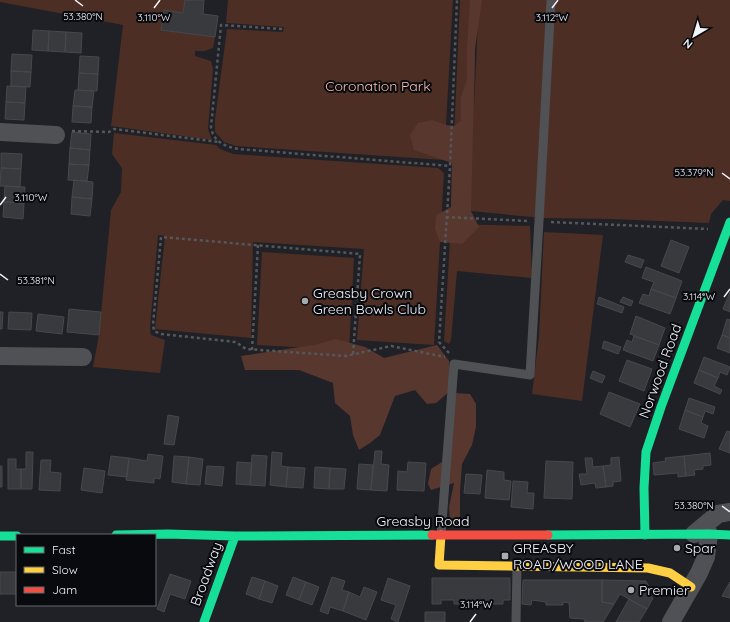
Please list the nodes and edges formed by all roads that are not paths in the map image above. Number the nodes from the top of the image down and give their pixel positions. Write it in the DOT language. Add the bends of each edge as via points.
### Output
graph roads {
  1 [pos="551,0"];
  2 [pos="0,132"];
  3 [pos="56,135"];
  4 [pos="728,226"];
  5 [pos="0,356"];
  6 [pos="83,358"];
  7 [pos="730,512"];
  8 [pos="156,534"];
  9 [pos="702,534"];
  10 [pos="441,535"];
  11 [pos="645,535"];
  12 [pos="730,535"];
  13 [pos="0,536"];
  14 [pos="16,536"];
  15 [pos="235,536"];
  16 [pos="517,566"];
  17 [pos="691,587"];
  18 [pos="204,622"];
  19 [pos="516,622"];
  20 [pos="671,622"];
  1 -- 10 [label="lane" via="530,375 454,364"];
  2 -- 3 [label="street"];
  4 -- 11 [label="street, Norwood Road" via="646,452"];
  5 -- 6 [label="street"];
  7 -- 9 [label="street" via="718,514"];
  8 -- 15 [label="street, Greasby Road"];
  9 -- 11 [label="street, Greasby Road"];
  9 -- 12 [label="street, Greasby Road"];
  9 -- 17 [label="street" via="706,557"];
  10 -- 11 [label="street, Greasby Road"];
  10 -- 15 [label="street, Greasby Road"];
  10 -- 16 [label="street" via="439,566"];
  13 -- 14 [label="street"];
  15 -- 18 [label="street, Broadway"];
  16 -- 17 [label="street" via="648,568 670,573"];
  16 -- 19 [label="lane"];
  17 -- 20 [label="street"];
}
